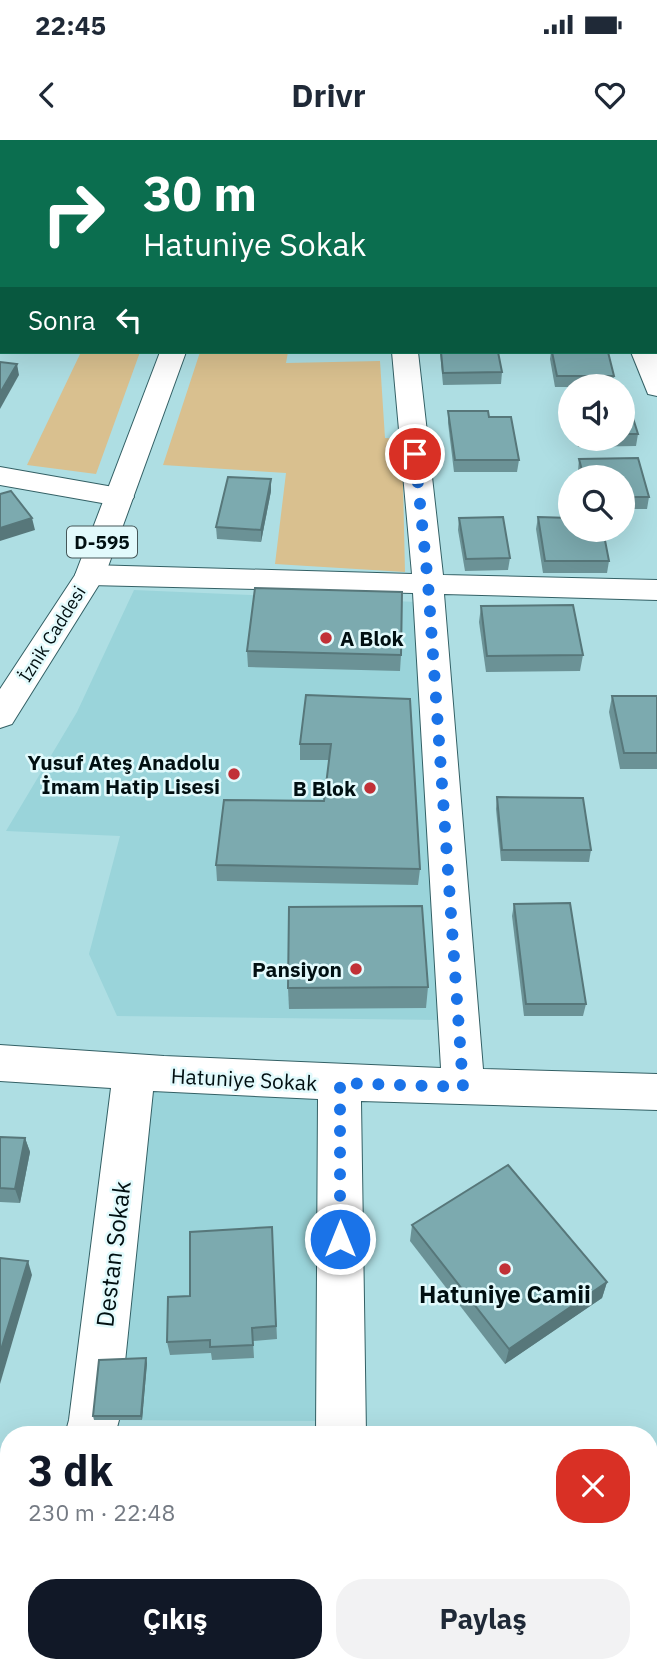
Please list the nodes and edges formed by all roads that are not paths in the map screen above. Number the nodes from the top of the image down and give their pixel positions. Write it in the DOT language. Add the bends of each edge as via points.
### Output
graph roads {
  1 [pos="172,354"];
  2 [pos="405,354"];
  3 [pos="648,354"];
  4 [pos="657,388"];
  5 [pos="0,476"];
  6 [pos="120,496"];
  7 [pos="90,575"];
  8 [pos="428,583"];
  9 [pos="657,590"];
  10 [pos="2,710"];
  11 [pos="0,1063"];
  12 [pos="134,1073"];
  13 [pos="340,1083"];
  14 [pos="463,1087"];
  15 [pos="657,1092"];
  16 [pos="92,1426"];
  17 [pos="341,1426"];
  1 -- 6 [label="street, İznik Caddesi / D-595"];
  2 -- 8 [label="street"];
  3 -- 4 [label="street"];
  5 -- 6 [label="street"];
  6 -- 7 [label="street, İznik Caddesi / D-595"];
  7 -- 8 [label="street"];
  7 -- 10 [label="street, İznik Caddesi / D-595"];
  8 -- 9 [label="street"];
  8 -- 14 [label="street"];
  11 -- 12 [label="street, Hatuniye Sokak"];
  12 -- 13 [label="street, Hatuniye Sokak"];
  12 -- 16 [label="street, Destan Sokak"];
  13 -- 14 [label="street, Hatuniye Sokak"];
  13 -- 17 [label="street"];
  14 -- 15 [label="street, Hatuniye Sokak"];
}
